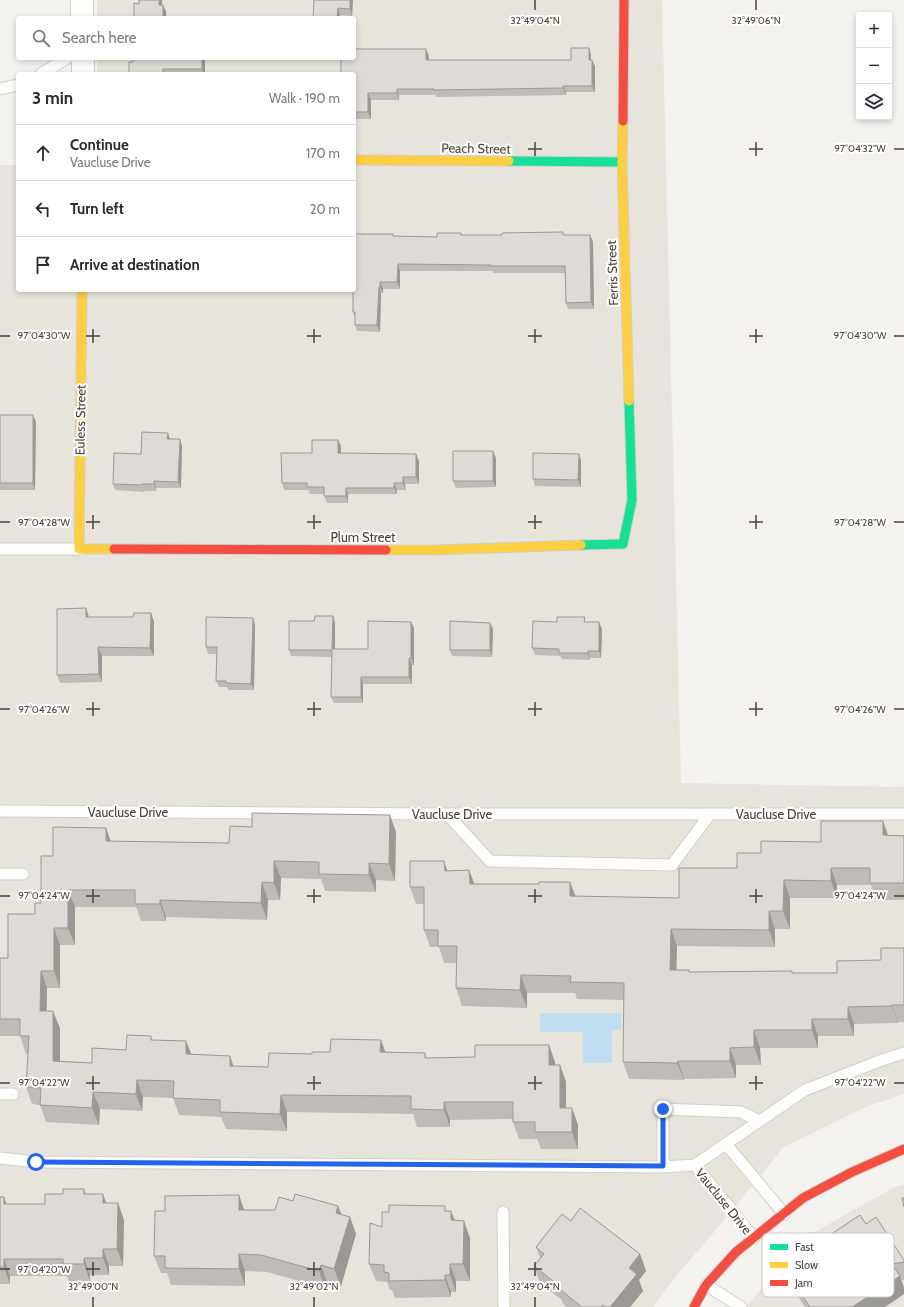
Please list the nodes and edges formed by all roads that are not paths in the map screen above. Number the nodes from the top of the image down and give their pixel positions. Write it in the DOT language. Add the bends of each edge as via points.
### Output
graph roads {
  1 [pos="82,0"];
  2 [pos="624,0"];
  3 [pos="82,16"];
  4 [pos="64,60"];
  5 [pos="83,60"];
  6 [pos="45,72"];
  7 [pos="83,72"];
  8 [pos="16,85"];
  9 [pos="0,89"];
  10 [pos="356,160"];
  11 [pos="622,162"];
  12 [pos="82,292"];
  13 [pos="623,544"];
  14 [pos="0,549"];
  15 [pos="79,550"];
  16 [pos="0,811"];
  17 [pos="447,814"];
  18 [pos="710,814"];
  19 [pos="904,814"];
  20 [pos="0,874"];
  21 [pos="23,874"];
  22 [pos="904,1053"];
  23 [pos="0,1094"];
  24 [pos="13,1094"];
  25 [pos="759,1122"];
  26 [pos="726,1144"];
  27 [pos="904,1149"];
  28 [pos="0,1158"];
  29 [pos="695,1164"];
  30 [pos="663,1166"];
  31 [pos="503,1212"];
  32 [pos="784,1214"];
  33 [pos="754,1238"];
  34 [pos="706,1285"];
  35 [pos="504,1307"];
  36 [pos="694,1307"];
  37 [pos="741,1307"];
  1 -- 3 [label="street"];
  2 -- 11 [label="street, Ferris Street"];
  4 -- 6 [label="lane"];
  5 -- 7 [label="street"];
  8 -- 9 [label="lane"];
  10 -- 11 [label="street, Peach Street"];
  11 -- 13 [label="street, Ferris Street" via="632,500"];
  12 -- 15 [label="street, Euless Street"];
  13 -- 15 [label="street, Plum Street" via="434,550"];
  14 -- 15 [label="lane"];
  16 -- 17 [label="lane, Vaucluse Drive"];
  17 -- 18 [label="lane, Vaucluse Drive"];
  17 -- 18 [label="lane" via="490,861 672,865"];
  18 -- 19 [label="lane, Vaucluse Drive"];
  20 -- 21 [label="lane"];
  22 -- 25 [label="lane, Vaucluse Drive" via="805,1090"];
  23 -- 24 [label="lane"];
  25 -- 26 [label="lane, Vaucluse Drive"];
  25 -- 30 [label="lane" via="741,1112 663,1109"];
  26 -- 29 [label="lane, Vaucluse Drive"];
  26 -- 32 [label="lane"];
  27 -- 32 [label="street" via="852,1172 803,1198"];
  28 -- 30 [label="lane, Vaucluse Drive" via="36,1162"];
  29 -- 30 [label="lane, Vaucluse Drive"];
  29 -- 33 [label="lane, Vaucluse Drive"];
  31 -- 35 [label="lane"];
  32 -- 33 [label="street"];
  33 -- 34 [label="street" via="736,1252"];
  34 -- 36 [label="street"];
  34 -- 37 [label="lane"];
}
